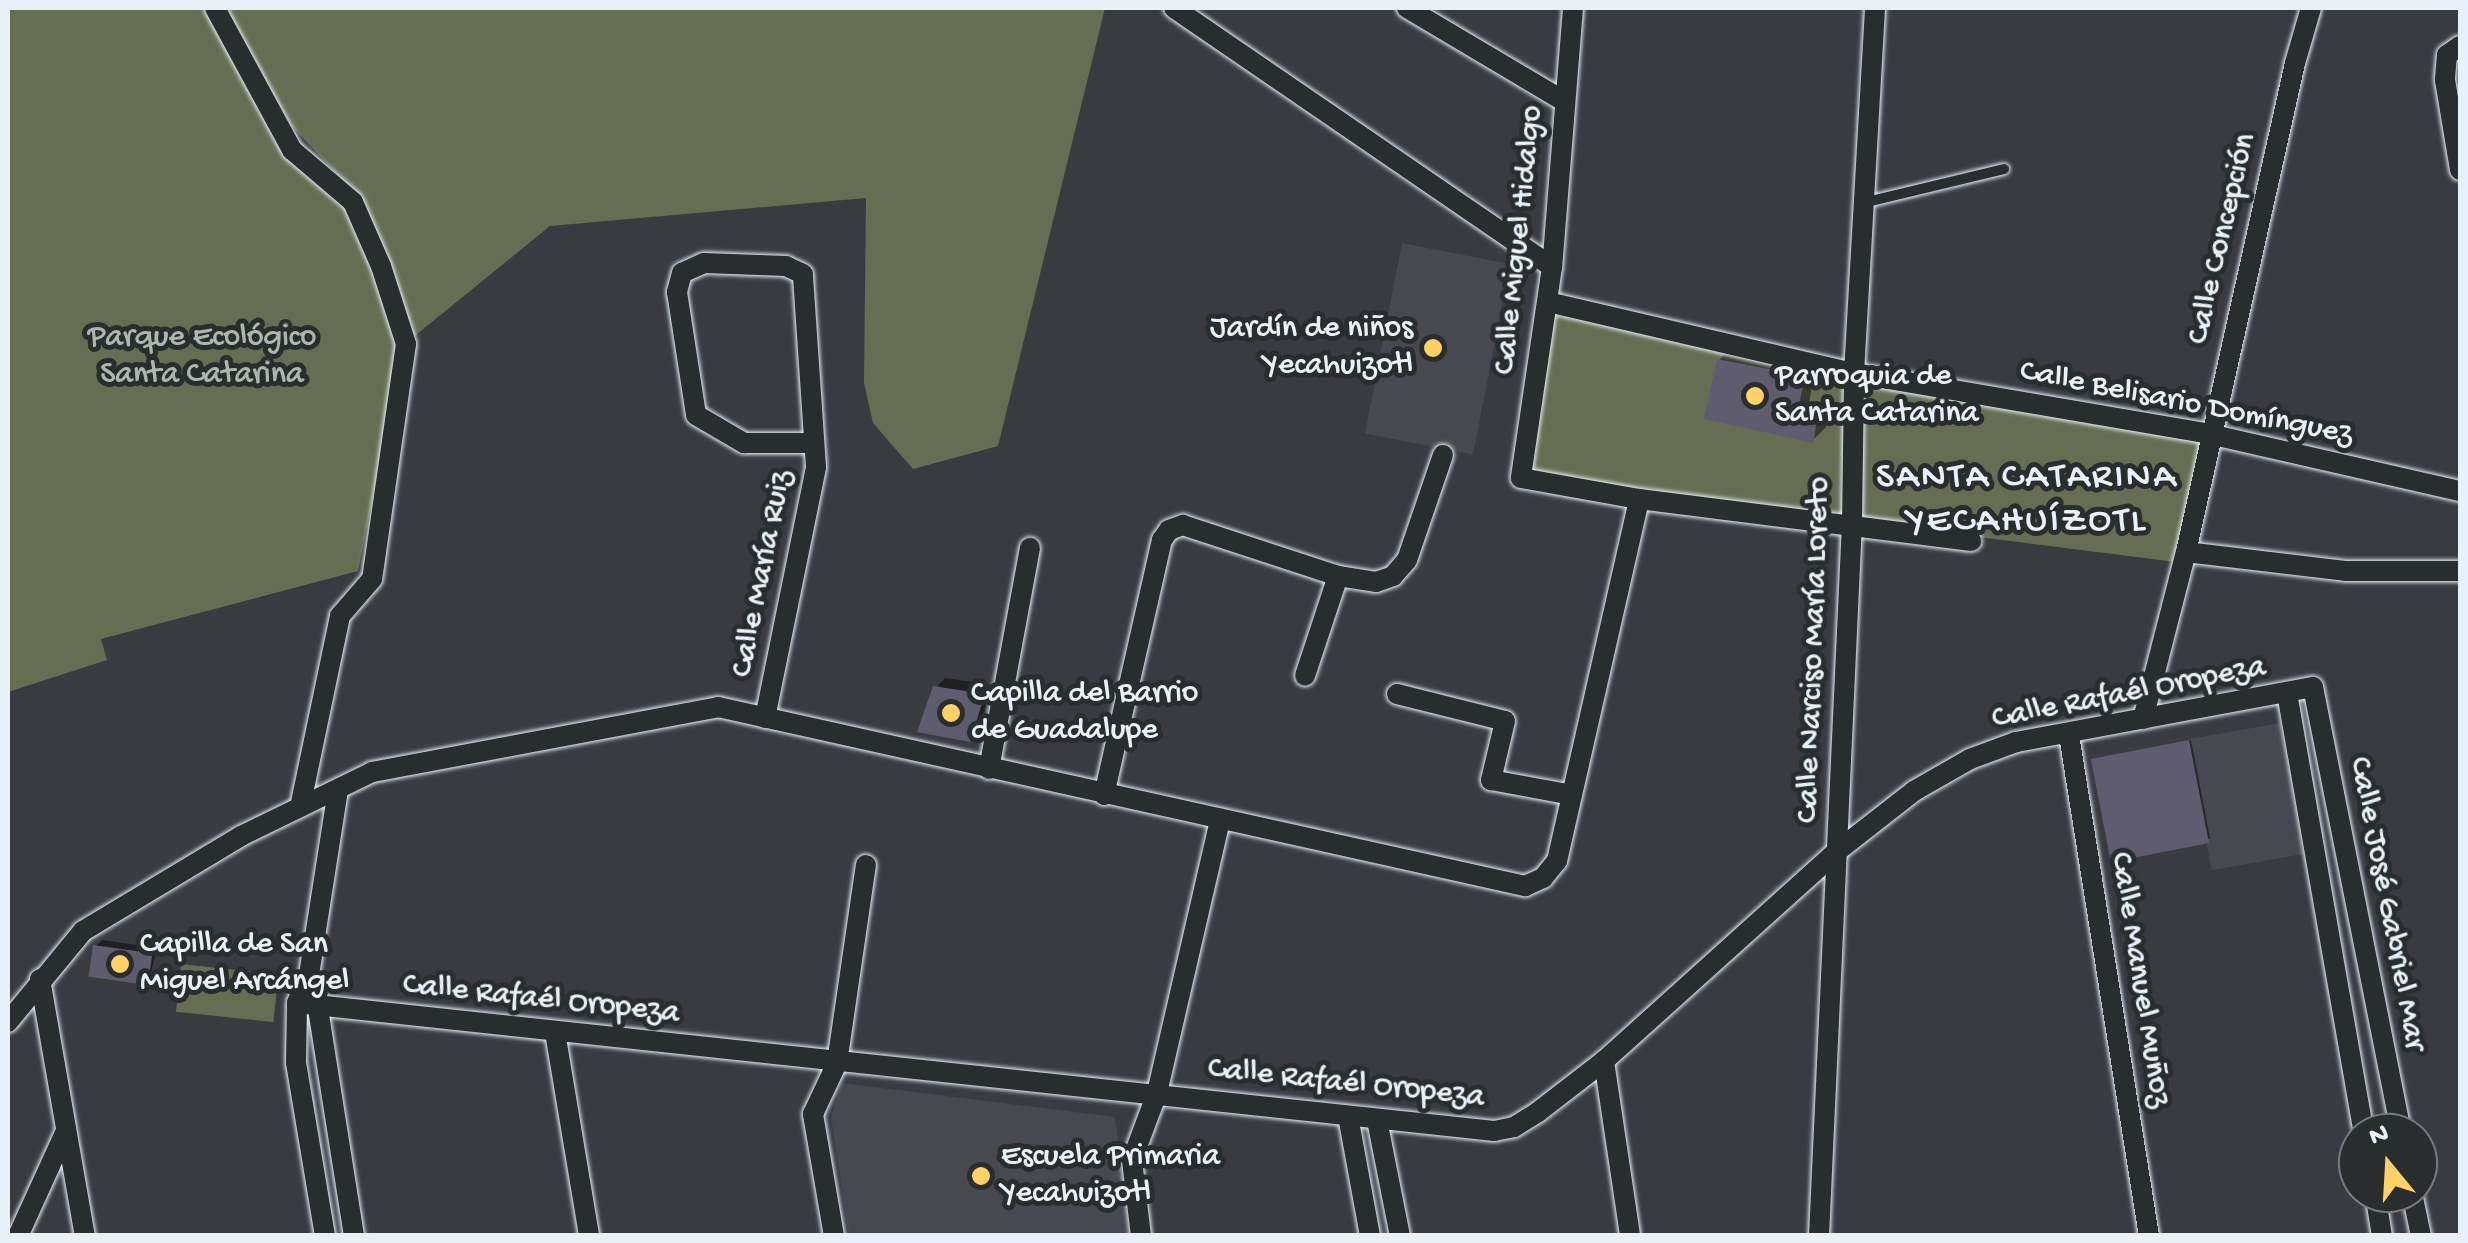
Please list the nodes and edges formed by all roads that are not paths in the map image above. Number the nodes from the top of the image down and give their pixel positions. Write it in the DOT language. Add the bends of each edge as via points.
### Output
graph roads {
  1 [pos="214,8"];
  2 [pos="1174,8"];
  3 [pos="1407,8"];
  4 [pos="1573,8"];
  5 [pos="1876,8"];
  6 [pos="2311,8"];
  7 [pos="2460,46"];
  8 [pos="1565,102"];
  9 [pos="2004,169"];
  10 [pos="2460,170"];
  11 [pos="1866,202"];
  12 [pos="1552,267"];
  13 [pos="1548,302"];
  14 [pos="1854,373"];
  15 [pos="2209,434"];
  16 [pos="812,443"];
  17 [pos="1443,455"];
  18 [pos="2460,491"];
  19 [pos="1639,499"];
  20 [pos="1852,523"];
  21 [pos="1971,541"];
  22 [pos="1030,548"];
  23 [pos="2186,552"];
  24 [pos="2460,571"];
  25 [pos="1338,576"];
  26 [pos="1306,676"];
  27 [pos="2314,687"];
  28 [pos="2286,693"];
  29 [pos="1398,694"];
  30 [pos="765,718"];
  31 [pos="2143,719"];
  32 [pos="2069,735"];
  33 [pos="989,769"];
  34 [pos="338,788"];
  35 [pos="1104,795"];
  36 [pos="1572,795"];
  37 [pos="300,807"];
  38 [pos="1220,821"];
  39 [pos="1836,852"];
  40 [pos="866,865"];
  41 [pos="310,974"];
  42 [pos="40,979"];
  43 [pos="296,1003"];
  44 [pos="319,1004"];
  45 [pos="8,1022"];
  46 [pos="555,1032"];
  47 [pos="1604,1061"];
  48 [pos="837,1063"];
  49 [pos="1157,1093"];
  50 [pos="2360,1113"];
  51 [pos="2396,1113"];
  52 [pos="1348,1116"];
  53 [pos="1377,1120"];
  54 [pos="65,1134"];
  55 [pos="18,1236"];
  56 [pos="84,1236"];
  57 [pos="325,1236"];
  58 [pos="354,1236"];
  59 [pos="589,1236"];
  60 [pos="834,1236"];
  61 [pos="1141,1236"];
  62 [pos="1370,1236"];
  63 [pos="1400,1236"];
  64 [pos="1630,1236"];
  65 [pos="1820,1236"];
  66 [pos="2150,1236"];
  1 -- 37 [label="street" via="292,150 353,202 406,344 372,579 340,616"];
  2 -- 12 [label="street"];
  3 -- 8 [label="street"];
  4 -- 8 [label="street, Calle Miguel Hidalgo"];
  5 -- 11 [label="street, Calle Narciso María Loreto"];
  6 -- 15 [label="street, Calle Concepción"];
  7 -- 10 [label="street" via="2448,55 2445,80"];
  8 -- 12 [label="street, Calle Miguel Hidalgo"];
  9 -- 11 [label="lane"];
  11 -- 14 [label="street, Calle Narciso María Loreto"];
  12 -- 13 [label="street, Calle Miguel Hidalgo"];
  13 -- 14 [label="street, Calle Belisario Domínguez"];
  13 -- 19 [label="street, Calle Miguel Hidalgo" via="1520,478"];
  14 -- 15 [label="street, Calle Belisario Domínguez"];
  14 -- 20 [label="street, Calle Narciso María Loreto"];
  15 -- 18 [label="street, Calle Belisario Domínguez"];
  15 -- 23 [label="street, Calle Concepción"];
  16 -- 16 [label="street, Calle María Ruiz" via="744,443 696,415 677,292 682,273 704,263 786,266 803,274"];
  16 -- 30 [label="street, Calle María Ruiz" via="816,467"];
  17 -- 25 [label="street" via="1407,560 1394,576 1376,582"];
  19 -- 20 [label="street"];
  19 -- 36 [label="street"];
  20 -- 21 [label="street"];
  20 -- 39 [label="street, Calle Narciso María Loreto"];
  22 -- 33 [label="street"];
  23 -- 24 [label="street" via="2345,572"];
  23 -- 31 [label="street, Calle Concepción"];
  25 -- 26 [label="street"];
  25 -- 35 [label="street" via="1183,526 1169,530"];
  27 -- 28 [label="street, Calle Rafaél Oropeza"];
  27 -- 51 [label="street, Calle José Gabriel Mar"];
  28 -- 31 [label="street, Calle Rafaél Oropeza"];
  28 -- 50 [label="street, Calle José Gabriel Mar"];
  29 -- 36 [label="street" via="1505,721 1491,780"];
  30 -- 33 [label="street"];
  30 -- 34 [label="street" via="718,707 372,772"];
  31 -- 32 [label="street, Calle Rafaél Oropeza"];
  32 -- 39 [label="street, Calle Rafaél Oropeza" via="2016,742 1970,759 1914,791"];
  32 -- 66 [label="street, Calle Manuel Muñoz"];
  33 -- 35 [label="street"];
  34 -- 37 [label="street"];
  34 -- 41 [label="street"];
  35 -- 38 [label="street"];
  36 -- 38 [label="street" via="1558,861 1524,886"];
  37 -- 42 [label="street" via="83,931"];
  38 -- 49 [label="street"];
  39 -- 47 [label="street, Calle Rafaél Oropeza"];
  39 -- 65 [label="street, Calle Narciso María Loreto"];
  40 -- 48 [label="street"];
  41 -- 43 [label="street"];
  41 -- 44 [label="street"];
  42 -- 45 [label="street"];
  42 -- 54 [label="street"];
  43 -- 44 [label="street, Calle Rafaél Oropeza"];
  43 -- 57 [label="street" via="296,1062"];
  44 -- 46 [label="street, Calle Rafaél Oropeza"];
  44 -- 58 [label="street"];
  46 -- 48 [label="street, Calle Rafaél Oropeza"];
  46 -- 59 [label="street"];
  47 -- 53 [label="street, Calle Rafaél Oropeza" via="1514,1127 1494,1132"];
  47 -- 64 [label="street"];
  48 -- 49 [label="street, Calle Rafaél Oropeza"];
  48 -- 60 [label="street" via="813,1114"];
  49 -- 52 [label="street, Calle Rafaél Oropeza"];
  49 -- 61 [label="street" via="1132,1160"];
  52 -- 53 [label="street, Calle Rafaél Oropeza"];
  52 -- 62 [label="street"];
  53 -- 63 [label="street"];
  54 -- 55 [label="street"];
  54 -- 56 [label="street"];
}
